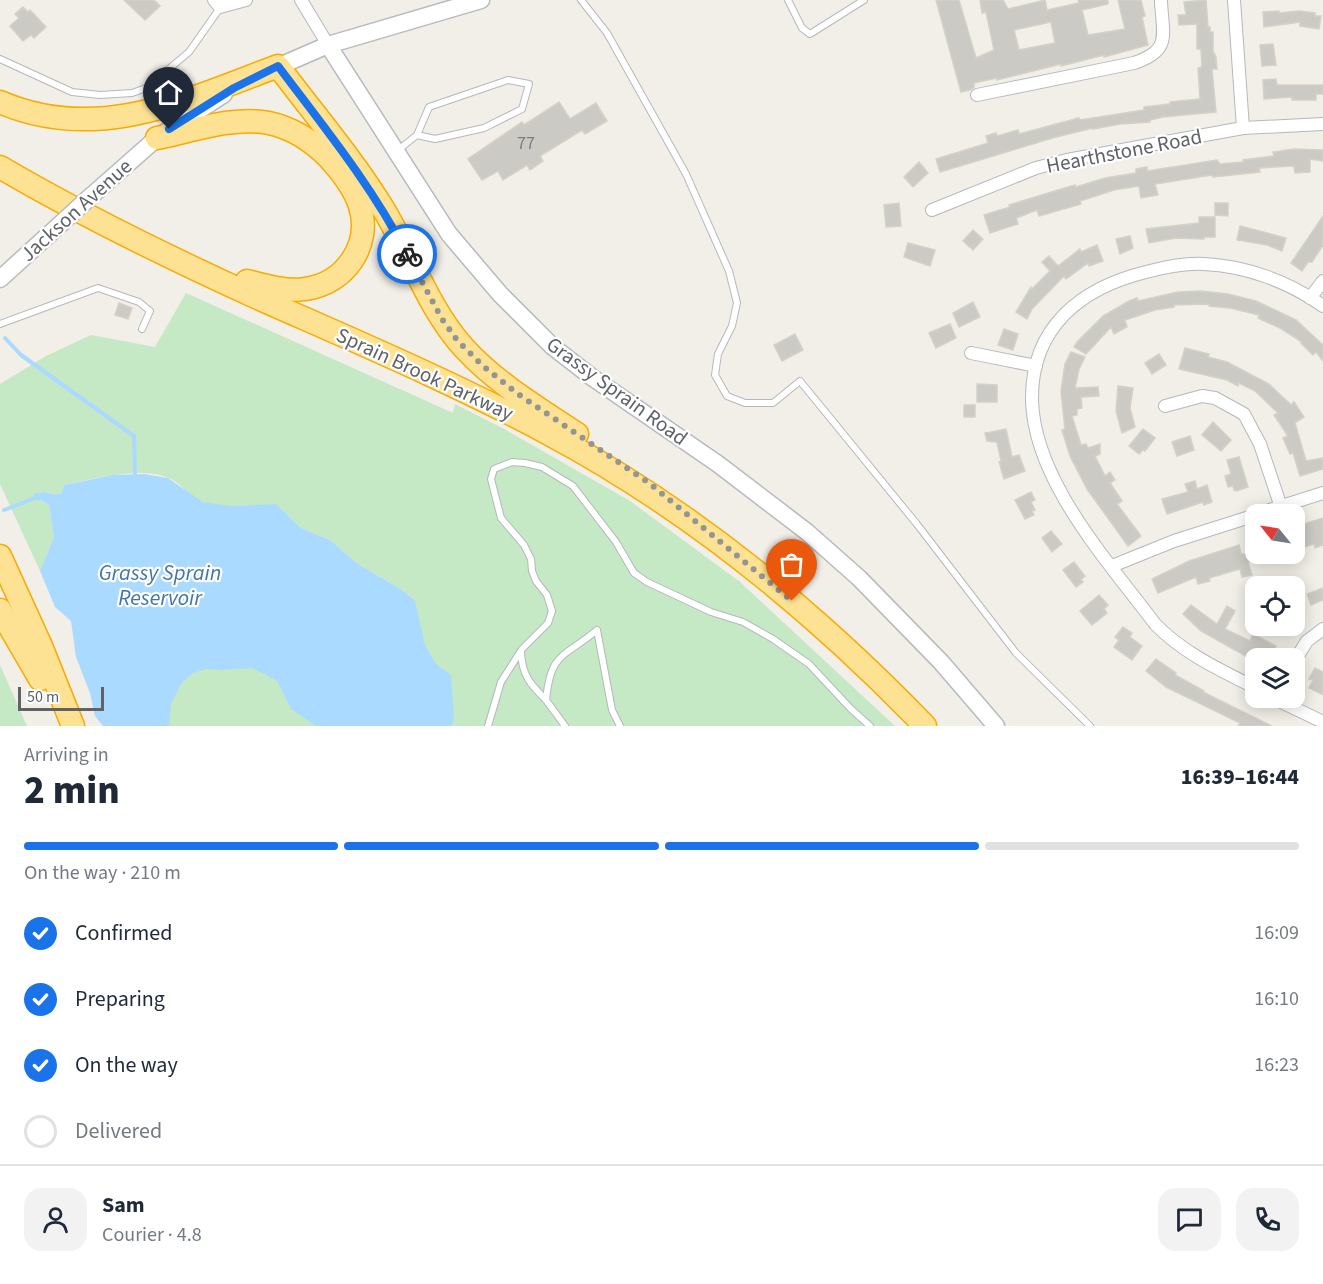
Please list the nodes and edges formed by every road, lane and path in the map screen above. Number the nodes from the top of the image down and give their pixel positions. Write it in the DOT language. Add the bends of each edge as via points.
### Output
graph roads {
  1 [pos="246,0"];
  2 [pos="301,0"];
  3 [pos="481,0"];
  4 [pos="581,0"];
  5 [pos="788,0"];
  6 [pos="864,0"];
  7 [pos="1161,0"];
  8 [pos="1234,0"];
  9 [pos="217,4"];
  10 [pos="328,45"];
  11 [pos="0,59"];
  12 [pos="278,66"];
  13 [pos="977,95"];
  14 [pos="0,102"];
  15 [pos="1323,124"];
  16 [pos="1243,128"];
  17 [pos="417,135"];
  18 [pos="157,138"];
  19 [pos="397,152"];
  20 [pos="0,167"];
  21 [pos="932,210"];
  22 [pos="174,259"];
  23 [pos="0,279"];
  24 [pos="1323,281"];
  25 [pos="1310,298"];
  26 [pos="1323,306"];
  27 [pos="0,324"];
  28 [pos="142,329"];
  29 [pos="971,353"];
  30 [pos="1036,366"];
  31 [pos="1165,406"];
  32 [pos="1323,493"];
  33 [pos="1280,504"];
  34 [pos="1290,504"];
  35 [pos="1245,519"];
  36 [pos="727,548"];
  37 [pos="0,556"];
  38 [pos="1112,566"];
  39 [pos="0,610"];
  40 [pos="1323,629"];
  41 [pos="1303,648"];
  42 [pos="521,651"];
  43 [pos="1245,682"];
  44 [pos="546,700"];
  45 [pos="1294,708"];
  46 [pos="1323,722"];
  47 [pos="67,726"];
  48 [pos="73,726"];
  49 [pos="488,726"];
  50 [pos="565,726"];
  51 [pos="620,726"];
  52 [pos="870,726"];
  53 [pos="925,726"];
  54 [pos="996,726"];
  55 [pos="1090,726"];
  1 -- 9 [label="street"];
  2 -- 10 [label="street, Grassy Sprain Road"];
  3 -- 10 [label="street, Jackson Avenue"];
  4 -- 55 [label="lane" via="607,33 686,174 729,271 737,303 732,326 718,354 715,375 727,396 745,403 773,403 800,381 1016,653"];
  5 -- 6 [label="lane" via="802,28 810,34"];
  7 -- 13 [label="street" via="1163,37 1159,51 1150,58"];
  8 -- 16 [label="street"];
  9 -- 11 [label="lane" via="189,52 146,88 132,93 72,92"];
  10 -- 12 [label="street, Jackson Avenue"];
  10 -- 19 [label="street, Grassy Sprain Road"];
  12 -- 14 [label="highway" via="128,116 49,116"];
  12 -- 18 [label="street, Jackson Avenue" via="234,88"];
  12 -- 36 [label="highway" via="376,198 442,319 465,349 518,394 641,477"];
  15 -- 16 [label="street, Hearthstone Road"];
  16 -- 21 [label="street, Hearthstone Road" via="1036,168"];
  17 -- 17 [label="lane" via="429,107 508,80 529,84 522,109 484,128 435,139"];
  17 -- 19 [label="lane"];
  18 -- 22 [label="highway" via="232,123 279,126 308,140 335,164 354,193 362,215 363,237 355,257 340,275 318,287 270,287"];
  18 -- 23 [label="street, Jackson Avenue, bridge"];
  19 -- 54 [label="street, Grassy Sprain Road" via="449,234 500,294 554,347 807,532 859,578"];
  20 -- 22 [label="highway, Sprain Brook Parkway"];
  22 -- 36 [label="highway, Sprain Brook Parkway" via="524,421 624,477"];
  24 -- 25 [label="street"];
  25 -- 26 [label="street"];
  25 -- 30 [label="street" via="1279,281 1230,267 1203,264 1157,269 1101,287 1078,301 1044,343"];
  27 -- 28 [label="lane" via="98,288 139,302 150,311"];
  29 -- 30 [label="street"];
  30 -- 38 [label="street" via="1032,400 1048,468 1057,489"];
  31 -- 33 [label="street" via="1202,396 1237,408 1260,444"];
  32 -- 34 [label="street"];
  35 -- 38 [label="street"];
  36 -- 53 [label="highway, Sprain Brook Parkway" via="824,628"];
  37 -- 48 [label="highway"];
  38 -- 43 [label="street" via="1168,638"];
  39 -- 47 [label="highway"];
  40 -- 41 [label="street"];
  42 -- 44 [label="lane" via="522,667 530,684"];
  42 -- 49 [label="lane" via="501,682"];
  42 -- 52 [label="lane" via="548,623 552,611 547,595 536,581 524,545 501,518 491,479 494,469 512,462 542,467 573,486 616,542 634,573 773,639 809,664"];
  44 -- 50 [label="lane"];
  44 -- 51 [label="lane" via="548,679 556,660 597,630 610,702"];
  45 -- 46 [label="street"];
}
